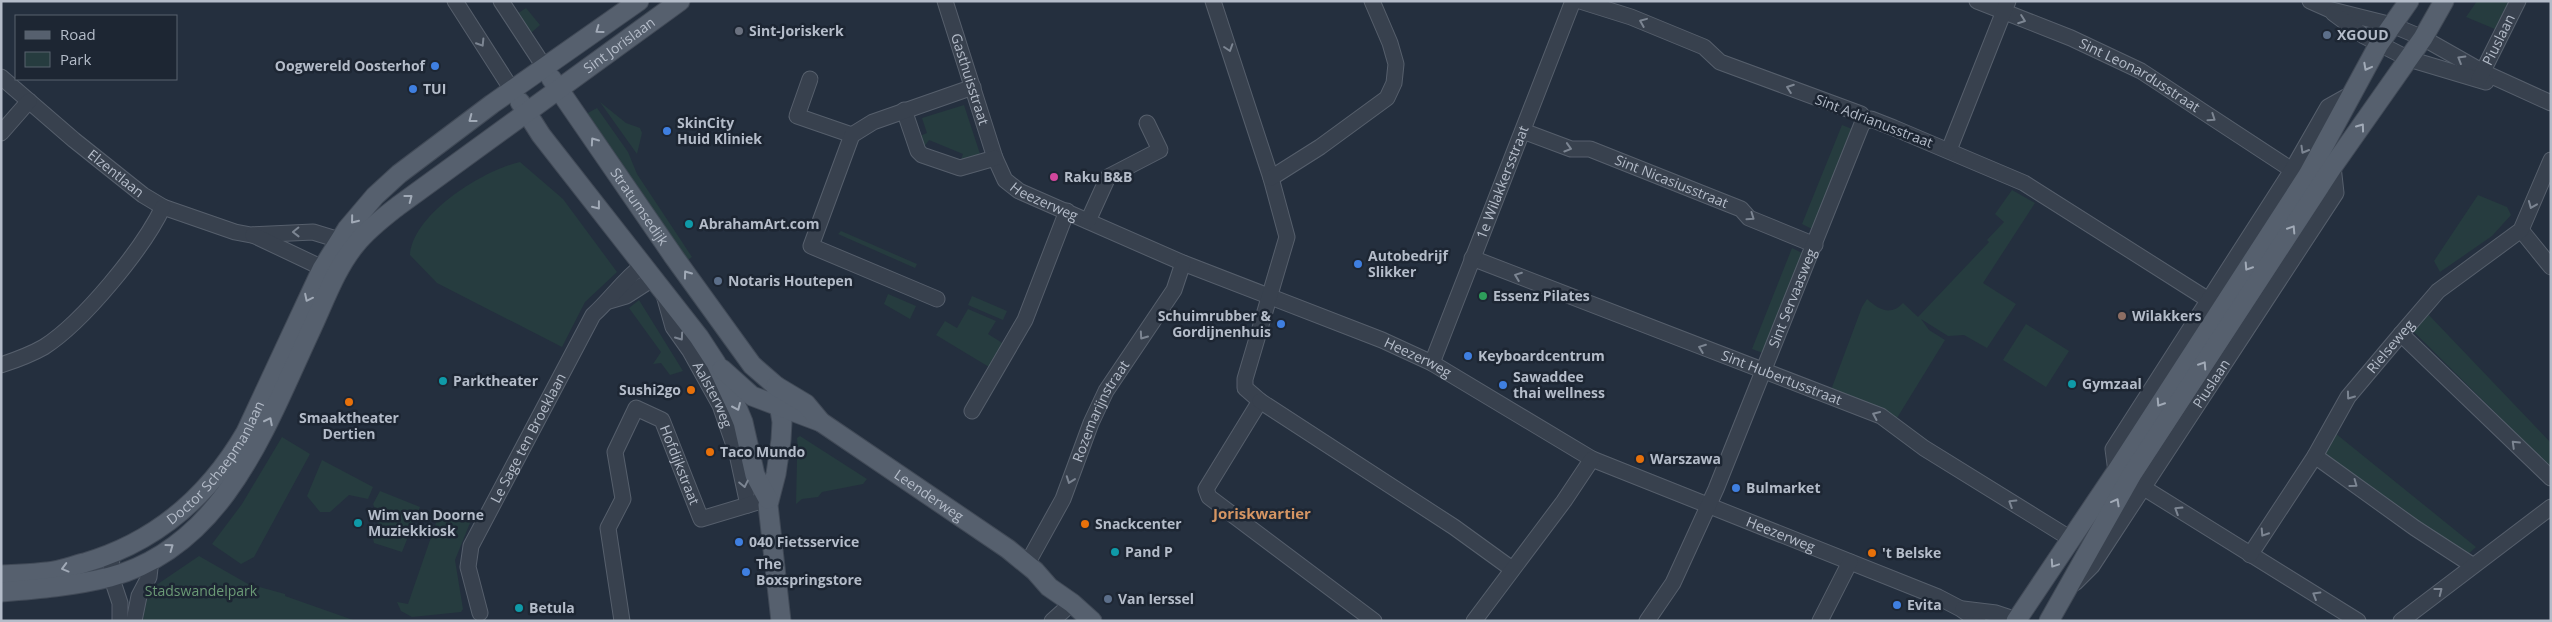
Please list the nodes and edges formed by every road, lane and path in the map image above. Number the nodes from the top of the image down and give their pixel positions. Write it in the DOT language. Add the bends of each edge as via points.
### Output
graph roads {
  1 [pos="455,1"];
  2 [pos="501,1"];
  3 [pos="639,1"];
  4 [pos="680,1"];
  5 [pos="946,1"];
  6 [pos="1213,1"];
  7 [pos="1372,1"];
  8 [pos="1573,1"];
  9 [pos="1580,1"];
  10 [pos="1977,1"];
  11 [pos="2310,1"];
  12 [pos="2408,1"];
  13 [pos="2444,1"];
  14 [pos="2518,1"];
  15 [pos="2006,7"];
  16 [pos="2328,9"];
  17 [pos="2392,25"];
  18 [pos="2423,38"];
  19 [pos="2378,44"];
  20 [pos="2409,59"];
  21 [pos="545,68"];
  22 [pos="2481,75"];
  23 [pos="1,77"];
  24 [pos="810,79"];
  25 [pos="973,87"];
  26 [pos="558,88"];
  27 [pos="512,90"];
  28 [pos="2354,92"];
  29 [pos="29,100"];
  30 [pos="2551,103"];
  31 [pos="904,110"];
  32 [pos="2551,110"];
  33 [pos="526,111"];
  34 [pos="1866,121"];
  35 [pos="1147,123"];
  36 [pos="1522,131"];
  37 [pos="1,133"];
  38 [pos="852,135"];
  39 [pos="1949,150"];
  40 [pos="995,158"];
  41 [pos="2551,160"];
  42 [pos="2333,166"];
  43 [pos="2292,170"];
  44 [pos="1271,178"];
  45 [pos="163,207"];
  46 [pos="1067,212"];
  47 [pos="1088,220"];
  48 [pos="2521,230"];
  49 [pos="251,235"];
  50 [pos="347,242"];
  51 [pos="1815,244"];
  52 [pos="1472,258"];
  53 [pos="1183,264"];
  54 [pos="2551,267"];
  55 [pos="330,272"];
  56 [pos="653,278"];
  57 [pos="1270,296"];
  58 [pos="2208,299"];
  59 [pos="938,300"];
  60 [pos="2401,334"];
  61 [pos="716,363"];
  62 [pos="1432,363"];
  63 [pos="1,365"];
  64 [pos="1763,372"];
  65 [pos="776,386"];
  66 [pos="1260,401"];
  67 [pos="780,407"];
  68 [pos="972,411"];
  69 [pos="821,422"];
  70 [pos="2315,456"];
  71 [pos="1592,459"];
  72 [pos="2116,472"];
  73 [pos="2551,478"];
  74 [pos="2144,488"];
  75 [pos="768,499"];
  76 [pos="748,505"];
  77 [pos="1709,505"];
  78 [pos="2551,507"];
  79 [pos="2071,539"];
  80 [pos="112,555"];
  81 [pos="2250,555"];
  82 [pos="151,559"];
  83 [pos="1850,562"];
  84 [pos="2472,565"];
  85 [pos="1031,568"];
  86 [pos="1512,569"];
  87 [pos="118,574"];
  88 [pos="1,575"];
  89 [pos="2067,590"];
  90 [pos="1,592"];
  91 [pos="139,596"];
  92 [pos="1068,599"];
  93 [pos="1961,608"];
  94 [pos="480,613"];
  95 [pos="2018,620"];
  96 [pos="120,621"];
  97 [pos="134,621"];
  98 [pos="622,621"];
  99 [pos="781,621"];
  100 [pos="1052,621"];
  101 [pos="1092,621"];
  102 [pos="1374,621"];
  103 [pos="1474,621"];
  104 [pos="1647,621"];
  105 [pos="1820,621"];
  106 [pos="1978,621"];
  107 [pos="2049,621"];
  108 [pos="2358,621"];
  109 [pos="2401,621"];
  1 -- 27 [label="street, one-way"];
  2 -- 21 [label="street, Stratumsedijk"];
  3 -- 21 [label="main road, Sint Jorislaan, one-way"];
  4 -- 26 [label="main road, Sint Jorislaan"];
  5 -- 25 [label="street, Gasthuisstraat"];
  6 -- 44 [label="street, one-way"];
  7 -- 44 [label="street" via="1396,64 1394,82 1387,98"];
  8 -- 36 [label="street, 1e Wilakkersstraat"];
  34 -- 9 [label="street, Sint Adrianusstraat, one-way" via="1861,114 1720,62 1704,46"];
  10 -- 15 [label="street, Sint Leonardusstraat"];
  11 -- 16 [label="street"];
  12 -- 17 [label="main road"];
  13 -- 18 [label="main road, Piuslaan"];
  14 -- 22 [label="street, Piuslaan"];
  15 -- 39 [label="street"];
  15 -- 43 [label="street, Sint Leonardusstraat, one-way" via="2141,71"];
  16 -- 17 [label="street"];
  16 -- 19 [label="street"];
  17 -- 18 [label="street"];
  17 -- 19 [label="main road"];
  18 -- 20 [label="main road, Piuslaan"];
  22 -- 18 [label="street, one-way"];
  19 -- 20 [label="street"];
  19 -- 28 [label="main road, one-way"];
  20 -- 22 [label="street"];
  42 -- 20 [label="main road, Piuslaan, one-way"];
  21 -- 26 [label="main road, Stratumsedijk"];
  21 -- 27 [label="main road, Sint Jorislaan"];
  22 -- 30 [label="street"];
  22 -- 32 [label="street"];
  23 -- 29 [label="street, Elzentlaan"];
  24 -- 38 [label="street" via="797,116"];
  25 -- 31 [label="street"];
  25 -- 40 [label="street, Gasthuisstraat"];
  26 -- 33 [label="main road, Sint Jorislaan"];
  65 -- 26 [label="main road, Stratumsedijk, one-way" via="752,365"];
  27 -- 33 [label="main road"];
  27 -- 50 [label="main road, one-way" via="375,196"];
  28 -- 43 [label="street, one-way" via="2328,107"];
  28 -- 72 [label="main road, one-way" via="2308,175"];
  29 -- 37 [label="street"];
  29 -- 45 [label="street, Elzentlaan" via="143,195"];
  31 -- 38 [label="street" via="873,122"];
  31 -- 40 [label="street" via="922,155 960,168"];
  50 -- 33 [label="main road, one-way"];
  33 -- 56 [label="main road, one-way" via="541,135"];
  34 -- 39 [label="street, Sint Adrianusstraat" via="1871,119"];
  34 -- 51 [label="street, Sint Servaasweg" via="1862,124"];
  35 -- 47 [label="street" via="1160,150 1108,177"];
  36 -- 51 [label="street, Sint Nicasiusstraat, one-way" via="1571,150 1590,149 1741,209 1749,218"];
  36 -- 52 [label="street, 1e Wilakkersstraat"];
  38 -- 59 [label="street" via="811,246"];
  39 -- 58 [label="street, Sint Adrianusstraat" via="2024,183"];
  40 -- 46 [label="street, Heezerweg" via="1010,185"];
  41 -- 48 [label="street, one-way"];
  42 -- 74 [label="street, Piuslaan" via="2336,193"];
  89 -- 42 [label="main road, Piuslaan, one-way" via="2132,474"];
  43 -- 58 [label="street"];
  44 -- 57 [label="street" via="1287,237"];
  45 -- 49 [label="street, Elzentlaan" via="219,228"];
  45 -- 63 [label="street" via="153,229 91,306 45,346 26,357"];
  46 -- 47 [label="street, Heezerweg"];
  46 -- 68 [label="street" via="1026,320"];
  47 -- 53 [label="street, Heezerweg"];
  48 -- 54 [label="street"];
  48 -- 60 [label="street, Rielseweg" via="2438,291"];
  50 -- 49 [label="street, Elzentlaan, one-way" via="307,232"];
  49 -- 55 [label="street, Elzentlaan"];
  50 -- 55 [label="main road"];
  51 -- 64 [label="street, Sint Servaasweg"];
  52 -- 62 [label="street, 1e Wilakkersstraat"];
  64 -- 52 [label="street, Sint Hubertusstraat, one-way"];
  53 -- 57 [label="street, Heezerweg"];
  53 -- 85 [label="street, Rozemarijnstraat, one-way" via="1174,290 1106,391"];
  55 -- 80 [label="main road, Doctor Schaepmanlaan, one-way" via="246,432 224,467 169,523"];
  82 -- 55 [label="main road, Doctor Schaepmanlaan, one-way" via="206,518 234,483 274,411"];
  56 -- 61 [label="main road"];
  56 -- 76 [label="street, Aalsterweg, one-way" via="672,327 690,351 720,404 737,454"];
  56 -- 94 [label="street, Le Sage ten Broeklaan" via="619,286 593,316 471,546 468,567"];
  57 -- 62 [label="street, Heezerweg"];
  57 -- 66 [label="street" via="1245,379 1245,388"];
  58 -- 72 [label="street" via="2113,449"];
  60 -- 70 [label="street, Rielseweg, one-way" via="2348,397"];
  73 -- 60 [label="street, one-way"];
  61 -- 67 [label="main road, Leenderweg" via="752,396"];
  61 -- 75 [label="main road, Aalsterweg, one-way" via="743,422 755,475"];
  62 -- 71 [label="street, Heezerweg"];
  64 -- 77 [label="street, Sint Servaasweg"];
  79 -- 64 [label="street, Sint Hubertusstraat, one-way" via="1924,448 1880,416"];
  65 -- 67 [label="main road"];
  65 -- 69 [label="main road, Leenderweg" via="806,404"];
  66 -- 86 [label="street" via="1454,527"];
  66 -- 102 [label="street" via="1206,488 1209,497"];
  67 -- 69 [label="main road, Leenderweg"];
  67 -- 75 [label="main road, Aalsterweg" via="781,440"];
  69 -- 85 [label="main road, Leenderweg" via="958,514"];
  70 -- 81 [label="street, Rielseweg, one-way"];
  70 -- 84 [label="street, one-way"];
  71 -- 77 [label="street, Heezerweg"];
  71 -- 86 [label="street"];
  72 -- 79 [label="main road"];
  81 -- 74 [label="street, one-way"];
  74 -- 89 [label="street, Piuslaan" via="2092,566"];
  75 -- 76 [label="street"];
  75 -- 99 [label="main road, Aalsterweg"];
  76 -- 98 [label="street, Hofdijkstraat" via="701,519 662,420 636,408 616,452 623,498 608,528"];
  77 -- 83 [label="street, Heezerweg"];
  77 -- 104 [label="street, Sint Servaasweg" via="1673,582"];
  78 -- 84 [label="street"];
  79 -- 95 [label="main road, one-way"];
  80 -- 87 [label="street"];
  80 -- 88 [label="main road, Doctor Schaepmanlaan, one-way" via="48,572"];
  108 -- 81 [label="street, one-way"];
  82 -- 87 [label="main road, Doctor Schaepmanlaan"];
  82 -- 91 [label="street" via="149,577"];
  83 -- 93 [label="street, Heezerweg"];
  83 -- 105 [label="street"];
  109 -- 84 [label="street, one-way"];
  85 -- 92 [label="main road, Leenderweg" via="1051,578"];
  86 -- 103 [label="street"];
  87 -- 90 [label="main road, Doctor Schaepmanlaan" via="52,588"];
  87 -- 91 [label="street"];
  87 -- 96 [label="street"];
  89 -- 107 [label="main road, Piuslaan"];
  91 -- 97 [label="street"];
  92 -- 100 [label="street"];
  92 -- 101 [label="main road, Leenderweg"];
  93 -- 95 [label="street, Heezerweg"];
  93 -- 106 [label="street, Heezerweg"];
}
